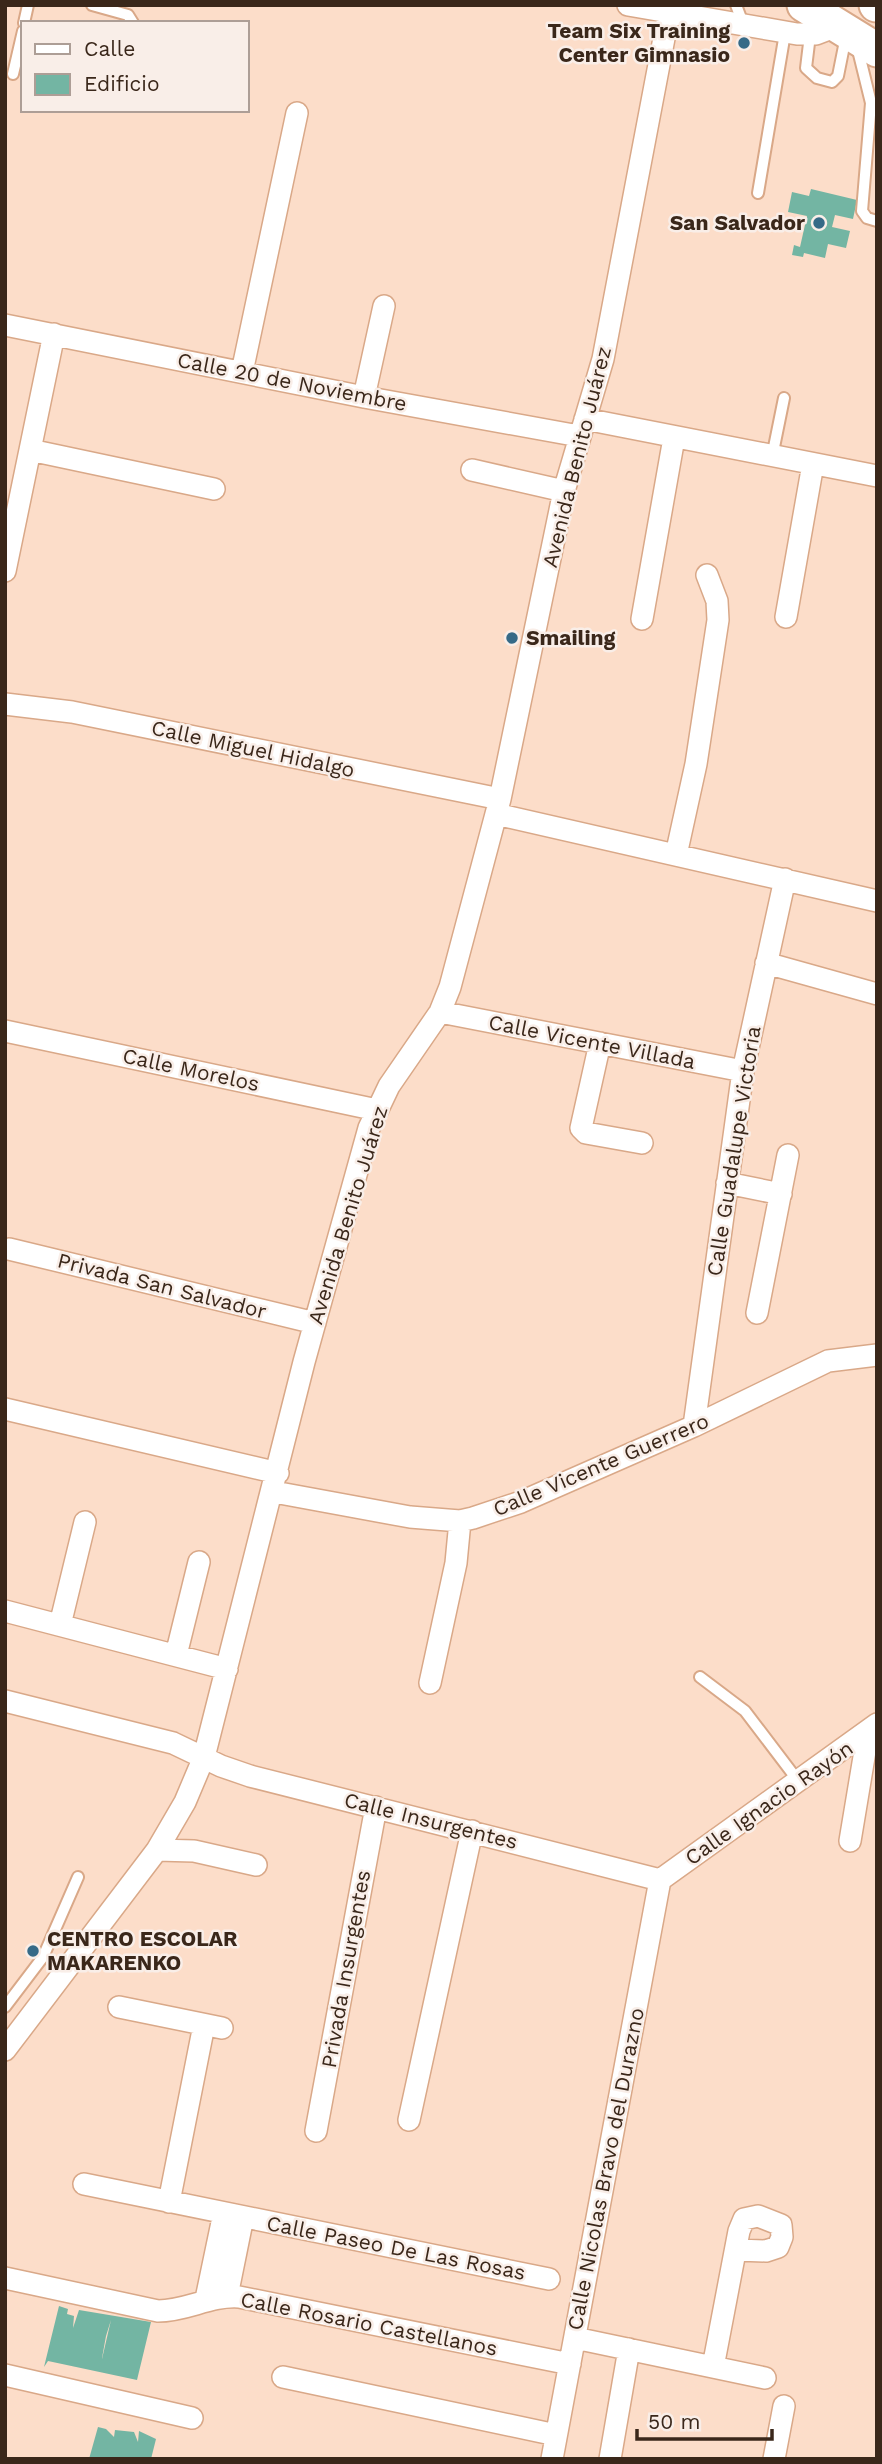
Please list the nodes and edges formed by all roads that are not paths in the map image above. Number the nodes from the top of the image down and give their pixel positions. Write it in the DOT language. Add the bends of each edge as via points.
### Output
graph roads {
  1 [pos="736,5"];
  2 [pos="95,6"];
  3 [pos="636,6"];
  4 [pos="669,12"];
  5 [pos="132,21"];
  6 [pos="744,26"];
  7 [pos="838,31"];
  8 [pos="785,33"];
  9 [pos="21,40"];
  10 [pos="13,74"];
  11 [pos="874,104"];
  12 [pos="297,113"];
  13 [pos="758,193"];
  14 [pos="877,221"];
  15 [pos="384,306"];
  16 [pos="5,325"];
  17 [pos="54,334"];
  18 [pos="242,372"];
  19 [pos="364,397"];
  20 [pos="784,398"];
  21 [pos="582,428"];
  22 [pos="674,438"];
  23 [pos="30,450"];
  24 [pos="772,457"];
  25 [pos="813,464"];
  26 [pos="471,470"];
  27 [pos="877,476"];
  28 [pos="214,489"];
  29 [pos="564,491"];
  30 [pos="5,571"];
  31 [pos="707,575"];
  32 [pos="786,617"];
  33 [pos="642,619"];
  34 [pos="5,704"];
  35 [pos="498,807"];
  36 [pos="676,855"];
  37 [pos="785,879"];
  38 [pos="877,901"];
  39 [pos="766,962"];
  40 [pos="877,994"];
  41 [pos="440,1012"];
  42 [pos="5,1031"];
  43 [pos="600,1043"];
  44 [pos="743,1071"];
  45 [pos="376,1110"];
  46 [pos="642,1143"];
  47 [pos="789,1156"];
  48 [pos="727,1182"];
  49 [pos="781,1194"];
  50 [pos="9,1249"];
  51 [pos="757,1313"];
  52 [pos="315,1323"];
  53 [pos="877,1355"];
  54 [pos="5,1409"];
  55 [pos="694,1426"];
  56 [pos="276,1483"];
  57 [pos="85,1521"];
  58 [pos="460,1521"];
  59 [pos="199,1562"];
  60 [pos="5,1611"];
  61 [pos="60,1625"];
  62 [pos="176,1655"];
  63 [pos="227,1668"];
  64 [pos="700,1676"];
  65 [pos="430,1683"];
  66 [pos="5,1701"];
  67 [pos="872,1728"];
  68 [pos="204,1758"];
  69 [pos="799,1782"];
  70 [pos="376,1807"];
  71 [pos="472,1831"];
  72 [pos="850,1841"];
  73 [pos="157,1850"];
  74 [pos="256,1865"];
  75 [pos="78,1877"];
  76 [pos="660,1880"];
  77 [pos="43,1957"];
  78 [pos="64,1972"];
  79 [pos="5,2007"];
  80 [pos="118,2007"];
  81 [pos="5,2050"];
  82 [pos="409,2120"];
  83 [pos="316,2131"];
  84 [pos="84,2185"];
  85 [pos="169,2202"];
  86 [pos="233,2215"];
  87 [pos="737,2250"];
  88 [pos="5,2278"];
  89 [pos="549,2279"];
  90 [pos="217,2298"];
  91 [pos="575,2338"];
  92 [pos="629,2349"];
  93 [pos="570,2364"];
  94 [pos="713,2367"];
  95 [pos="5,2375"];
  96 [pos="283,2377"];
  97 [pos="765,2378"];
  98 [pos="784,2406"];
  99 [pos="192,2418"];
  100 [pos="556,2435"];
  101 [pos="552,2459"];
  102 [pos="610,2459"];
  103 [pos="774,2459"];
  1 -- 6 [label="lane"];
  2 -- 5 [label="lane" via="128,15"];
  3 -- 4 [label="street"];
  4 -- 6 [label="street"];
  4 -- 21 [label="street, Avenida Benito Juárez" via="616,298"];
  6 -- 8 [label="street"];
  7 -- 8 [label="street"];
  7 -- 11 [label="lane"];
  8 -- 13 [label="lane"];
  9 -- 10 [label="lane"];
  11 -- 14 [label="lane" via="862,211"];
  12 -- 18 [label="street"];
  15 -- 19 [label="street"];
  16 -- 17 [label="street, Calle 20 de Noviembre"];
  17 -- 18 [label="street, Calle 20 de Noviembre"];
  17 -- 23 [label="street"];
  18 -- 19 [label="street, Calle 20 de Noviembre"];
  19 -- 21 [label="street, Calle 20 de Noviembre"];
  20 -- 24 [label="lane"];
  21 -- 22 [label="street, Calle 20 de Noviembre"];
  21 -- 29 [label="street, Avenida Benito Juárez"];
  22 -- 24 [label="street, Calle 20 de Noviembre"];
  22 -- 33 [label="street"];
  23 -- 28 [label="street"];
  23 -- 30 [label="street"];
  24 -- 25 [label="street, Calle 20 de Noviembre"];
  25 -- 27 [label="street, Calle 20 de Noviembre"];
  25 -- 32 [label="street"];
  26 -- 29 [label="street"];
  29 -- 35 [label="street, Avenida Benito Juárez"];
  31 -- 36 [label="street" via="717,601 718,620 696,764"];
  34 -- 35 [label="street, Calle Miguel Hidalgo" via="72,712"];
  35 -- 36 [label="street, Calle Miguel Hidalgo"];
  35 -- 41 [label="street, Avenida Benito Juárez"];
  36 -- 37 [label="street, Calle Miguel Hidalgo"];
  37 -- 38 [label="street, Calle Miguel Hidalgo"];
  37 -- 39 [label="street, Calle Guadalupe Victoria"];
  39 -- 40 [label="street"];
  39 -- 44 [label="street, Calle Guadalupe Victoria"];
  41 -- 43 [label="street, Calle Vicente Villada"];
  41 -- 45 [label="street, Avenida Benito Juárez"];
  42 -- 45 [label="street, Calle Morelos"];
  43 -- 44 [label="street, Calle Vicente Villada"];
  43 -- 46 [label="street" via="581,1128 586,1133"];
  44 -- 48 [label="street, Calle Guadalupe Victoria"];
  45 -- 52 [label="street, Avenida Benito Juárez"];
  47 -- 49 [label="street"];
  48 -- 49 [label="street"];
  48 -- 55 [label="street, Calle Guadalupe Victoria"];
  49 -- 51 [label="street"];
  50 -- 52 [label="street, Privada San Salvador"];
  52 -- 56 [label="street, Avenida Benito Juárez"];
  53 -- 55 [label="street, Calle Vicente Guerrero" via="828,1361"];
  54 -- 56 [label="street, Calle Vicente Guerrero"];
  55 -- 58 [label="street, Calle Vicente Guerrero" via="521,1502"];
  56 -- 58 [label="street, Calle Vicente Guerrero" via="410,1517"];
  56 -- 63 [label="street, Avenida Benito Juárez"];
  57 -- 61 [label="street"];
  58 -- 65 [label="street" via="456,1563"];
  59 -- 62 [label="street"];
  60 -- 61 [label="street"];
  61 -- 62 [label="street"];
  62 -- 63 [label="street"];
  63 -- 68 [label="street, Avenida Benito Juárez"];
  64 -- 69 [label="lane" via="745,1711"];
  66 -- 68 [label="street" via="139,1732"];
  67 -- 69 [label="street, Calle Ignacio Rayón"];
  67 -- 72 [label="street"];
  68 -- 70 [label="street, Calle Insurgentes" via="250,1776"];
  68 -- 73 [label="street, Avenida Benito Juárez"];
  69 -- 76 [label="street, Calle Ignacio Rayón"];
  70 -- 71 [label="street, Calle Insurgentes"];
  70 -- 83 [label="street, Privada Insurgentes"];
  71 -- 76 [label="street, Calle Insurgentes"];
  71 -- 82 [label="street"];
  73 -- 74 [label="street" via="194,1851"];
  73 -- 78 [label="street, Avenida Benito Juárez"];
  75 -- 77 [label="lane"];
  76 -- 91 [label="street, Calle Nicolas Bravo del Durazno"];
  77 -- 78 [label="lane"];
  77 -- 79 [label="lane"];
  78 -- 81 [label="street, Avenida Benito Juárez"];
  80 -- 85 [label="street" via="213,2026"];
  84 -- 85 [label="street, Calle Paseo De Las Rosas"];
  85 -- 86 [label="street, Calle Paseo De Las Rosas"];
  86 -- 89 [label="street, Calle Paseo De Las Rosas"];
  86 -- 90 [label="street"];
  87 -- 94 [label="street"];
  88 -- 90 [label="street, Calle Rosario Castellanos" via="158,2311"];
  90 -- 93 [label="street, Calle Rosario Castellanos"];
  91 -- 92 [label="street"];
  91 -- 93 [label="street, Calle Nicolas Bravo del Durazno"];
  92 -- 94 [label="street"];
  92 -- 102 [label="street"];
  93 -- 100 [label="street, Calle Nicolas Bravo del Durazno"];
  94 -- 97 [label="street"];
  95 -- 99 [label="street"];
  96 -- 100 [label="street"];
  98 -- 103 [label="street"];
  100 -- 101 [label="street, Calle Nicolas Bravo del Durazno"];
}
